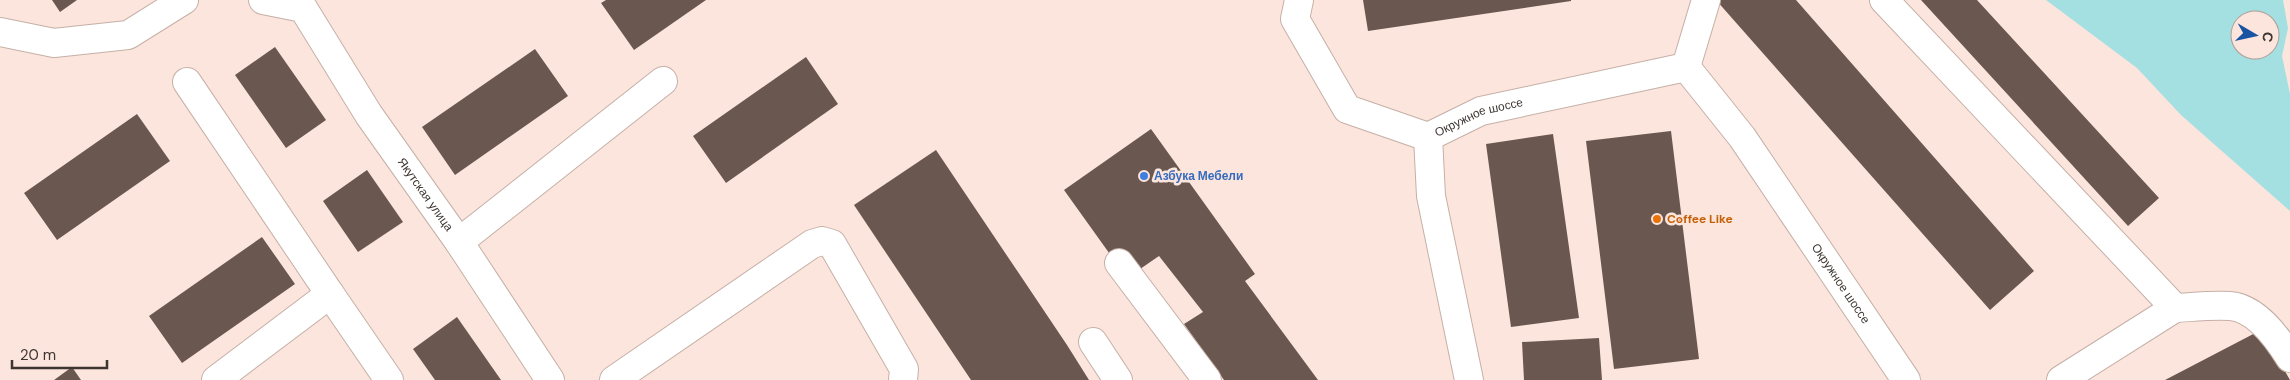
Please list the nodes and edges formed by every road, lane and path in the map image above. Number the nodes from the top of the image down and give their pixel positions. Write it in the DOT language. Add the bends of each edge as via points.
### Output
graph roads {
  1 [pos="184,0"];
  2 [pos="262,0"];
  3 [pos="1299,0"];
  4 [pos="1706,0"];
  5 [pos="1884,0"];
  6 [pos="0,32"];
  7 [pos="1686,67"];
  8 [pos="663,81"];
  9 [pos="187,82"];
  10 [pos="1428,137"];
  11 [pos="459,242"];
  12 [pos="1119,263"];
  13 [pos="330,294"];
  14 [pos="2175,308"];
  15 [pos="1094,342"];
  16 [pos="2290,358"];
  17 [pos="216,380"];
  18 [pos="389,380"];
  19 [pos="550,380"];
  20 [pos="614,380"];
  21 [pos="903,380"];
  22 [pos="1118,380"];
  23 [pos="1207,380"];
  24 [pos="1469,380"];
  25 [pos="1906,380"];
  26 [pos="2061,380"];
  1 -- 6 [label="street" via="128,35 54,43"];
  2 -- 11 [label="street, Якутская улица" via="303,8 369,114"];
  3 -- 10 [label="street" via="1296,19 1348,109"];
  4 -- 7 [label="street"];
  5 -- 14 [label="street"];
  7 -- 10 [label="street, Окружное шоссе" via="1481,111"];
  7 -- 25 [label="street, Окружное шоссе" via="1742,137"];
  8 -- 11 [label="street"];
  9 -- 13 [label="street"];
  10 -- 24 [label="street, Окружное шоссе" via="1431,196"];
  11 -- 19 [label="street, Якутская улица"];
  12 -- 23 [label="street"];
  13 -- 17 [label="street"];
  13 -- 18 [label="street"];
  14 -- 16 [label="street" via="2231,306 2251,312 2279,340"];
  14 -- 26 [label="street"];
  15 -- 22 [label="street"];
  20 -- 21 [label="street" via="812,244 822,241 832,244 904,369"];
}
